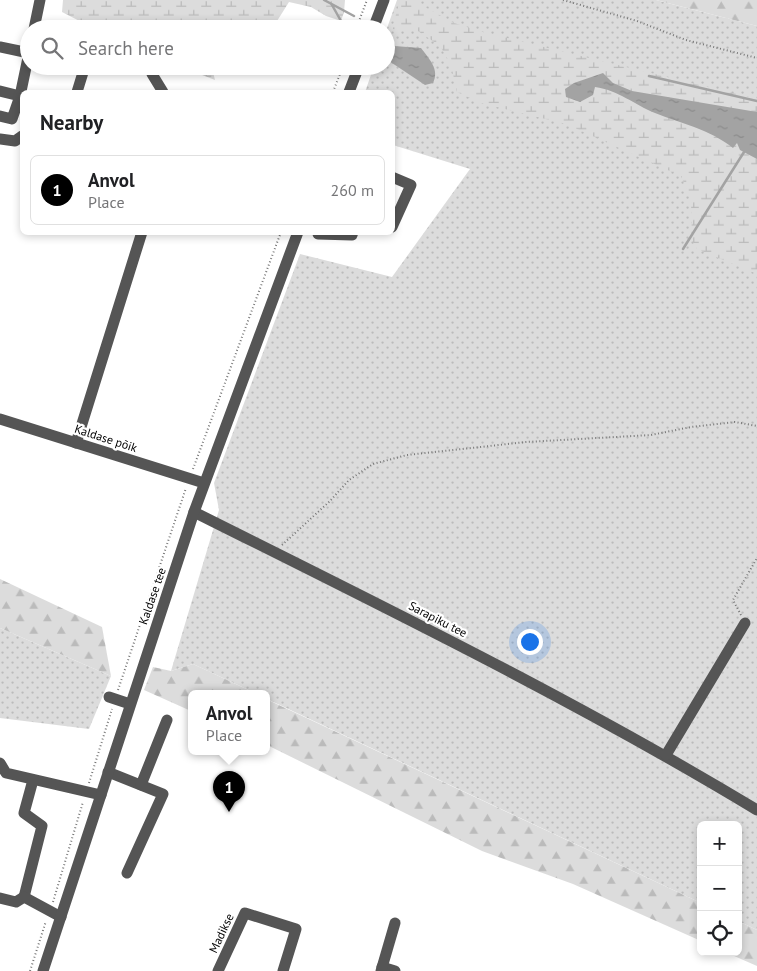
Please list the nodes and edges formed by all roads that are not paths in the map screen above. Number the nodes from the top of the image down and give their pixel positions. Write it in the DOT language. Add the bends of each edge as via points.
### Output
graph roads {
  1 [pos="40,0"];
  2 [pos="384,0"];
  3 [pos="36,20"];
  4 [pos="376,20"];
  5 [pos="0,47"];
  6 [pos="20,51"];
  7 [pos="24,75"];
  8 [pos="82,75"];
  9 [pos="153,75"];
  10 [pos="356,75"];
  11 [pos="21,90"];
  12 [pos="78,90"];
  13 [pos="162,90"];
  14 [pos="351,90"];
  15 [pos="0,91"];
  16 [pos="20,96"];
  17 [pos="18,112"];
  18 [pos="0,116"];
  19 [pos="20,137"];
  20 [pos="0,138"];
  21 [pos="395,178"];
  22 [pos="395,220"];
  23 [pos="141,235"];
  24 [pos="297,235"];
  25 [pos="0,419"];
  26 [pos="76,443"];
  27 [pos="204,484"];
  28 [pos="194,512"];
  29 [pos="745,623"];
  30 [pos="112,698"];
  31 [pos="130,704"];
  32 [pos="166,720"];
  33 [pos="666,755"];
  34 [pos="0,763"];
  35 [pos="108,772"];
  36 [pos="33,780"];
  37 [pos="142,785"];
  38 [pos="101,796"];
  39 [pos="757,810"];
  40 [pos="127,873"];
  41 [pos="0,898"];
  42 [pos="24,898"];
  43 [pos="60,917"];
  44 [pos="395,923"];
  45 [pos="382,969"];
  46 [pos="43,971"];
  47 [pos="218,971"];
  48 [pos="283,971"];
  49 [pos="395,971"];
  1 -- 3 [label="street"];
  2 -- 4 [label="street"];
  5 -- 6 [label="street"];
  7 -- 11 [label="street"];
  8 -- 12 [label="street"];
  9 -- 13 [label="street"];
  10 -- 14 [label="street"];
  15 -- 16 [label="street"];
  16 -- 17 [label="street"];
  17 -- 18 [label="street" via="12,119"];
  19 -- 20 [label="street" via="15,141"];
  21 -- 22 [label="street" via="411,185"];
  23 -- 26 [label="street"];
  24 -- 27 [label="street, Kaldase tee"];
  25 -- 26 [label="street, Kaldase põik"];
  26 -- 27 [label="street, Kaldase põik"];
  27 -- 28 [label="street, Kaldase tee"];
  28 -- 31 [label="street, Kaldase tee"];
  28 -- 33 [label="street, Sarapiku tee" via="540,687"];
  29 -- 33 [label="street"];
  30 -- 31 [label="street"];
  31 -- 35 [label="street, Kaldase tee"];
  32 -- 37 [label="street"];
  33 -- 39 [label="street, Sarapiku tee"];
  34 -- 36 [label="street" via="6,773"];
  35 -- 37 [label="street"];
  35 -- 38 [label="street, Kaldase tee"];
  36 -- 38 [label="street"];
  36 -- 42 [label="street" via="24,813 42,826"];
  37 -- 40 [label="street" via="163,794"];
  38 -- 43 [label="street, Kaldase tee"];
  41 -- 42 [label="street" via="16,902"];
  42 -- 43 [label="street"];
  43 -- 46 [label="street, Kaldase tee"];
  44 -- 45 [label="street"];
  45 -- 49 [label="street"];
  47 -- 48 [label="street, Madikse" via="245,913 296,929"];
}
